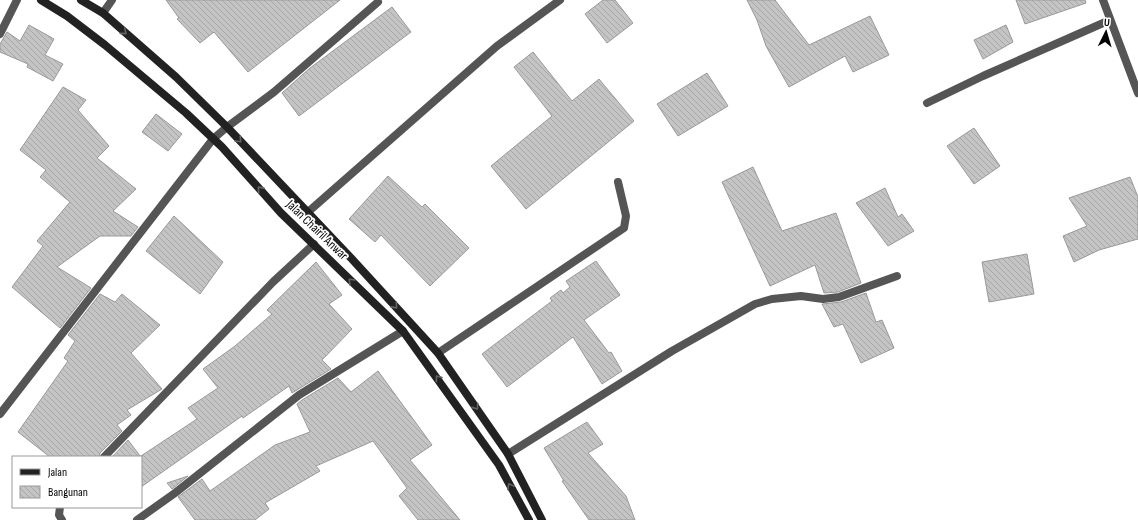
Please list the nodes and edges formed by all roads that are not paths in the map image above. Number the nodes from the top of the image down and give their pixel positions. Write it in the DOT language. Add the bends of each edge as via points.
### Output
graph roads {
  1 [pos="16,0"];
  2 [pos="41,0"];
  3 [pos="81,0"];
  4 [pos="112,0"];
  5 [pos="560,0"];
  6 [pos="1103,0"];
  7 [pos="378,2"];
  8 [pos="102,13"];
  9 [pos="1110,20"];
  10 [pos="0,34"];
  11 [pos="1138,93"];
  12 [pos="927,103"];
  13 [pos="227,127"];
  14 [pos="213,139"];
  15 [pos="618,182"];
  16 [pos="308,212"];
  17 [pos="314,244"];
  18 [pos="896,276"];
  19 [pos="403,331"];
  20 [pos="438,353"];
  21 [pos="0,414"];
  22 [pos="508,454"];
  23 [pos="105,456"];
  24 [pos="60,508"];
  25 [pos="62,520"];
  26 [pos="137,520"];
  27 [pos="529,520"];
  28 [pos="542,520"];
  1 -- 10 [label="street"];
  2 -- 14 [label="main road, Jalan Chairil Anwar" via="105,45"];
  3 -- 8 [label="main road, Jalan Chairil Anwar"];
  4 -- 8 [label="street"];
  5 -- 16 [label="street" via="497,46"];
  6 -- 9 [label="street"];
  7 -- 13 [label="street" via="274,92"];
  8 -- 13 [label="main road, Jalan Chairil Anwar, one-way" via="176,77"];
  9 -- 11 [label="street"];
  9 -- 12 [label="street"];
  13 -- 14 [label="street"];
  13 -- 16 [label="main road, Jalan Chairil Anwar, one-way"];
  17 -- 14 [label="main road, Jalan Chairil Anwar, one-way"];
  14 -- 21 [label="street"];
  15 -- 20 [label="street" via="626,216 624,228"];
  16 -- 20 [label="main road, Jalan Chairil Anwar, one-way"];
  19 -- 17 [label="main road, Jalan Chairil Anwar, one-way"];
  17 -- 23 [label="street" via="273,282"];
  18 -- 22 [label="street" via="839,297 823,299 801,296 772,299 755,304 672,351"];
  19 -- 26 [label="street" via="299,395"];
  27 -- 19 [label="main road, Jalan Chairil Anwar, one-way" via="499,465"];
  20 -- 22 [label="main road, Jalan Chairil Anwar, one-way"];
  22 -- 28 [label="main road, Jalan Chairil Anwar"];
  24 -- 25 [label="street"];
}
